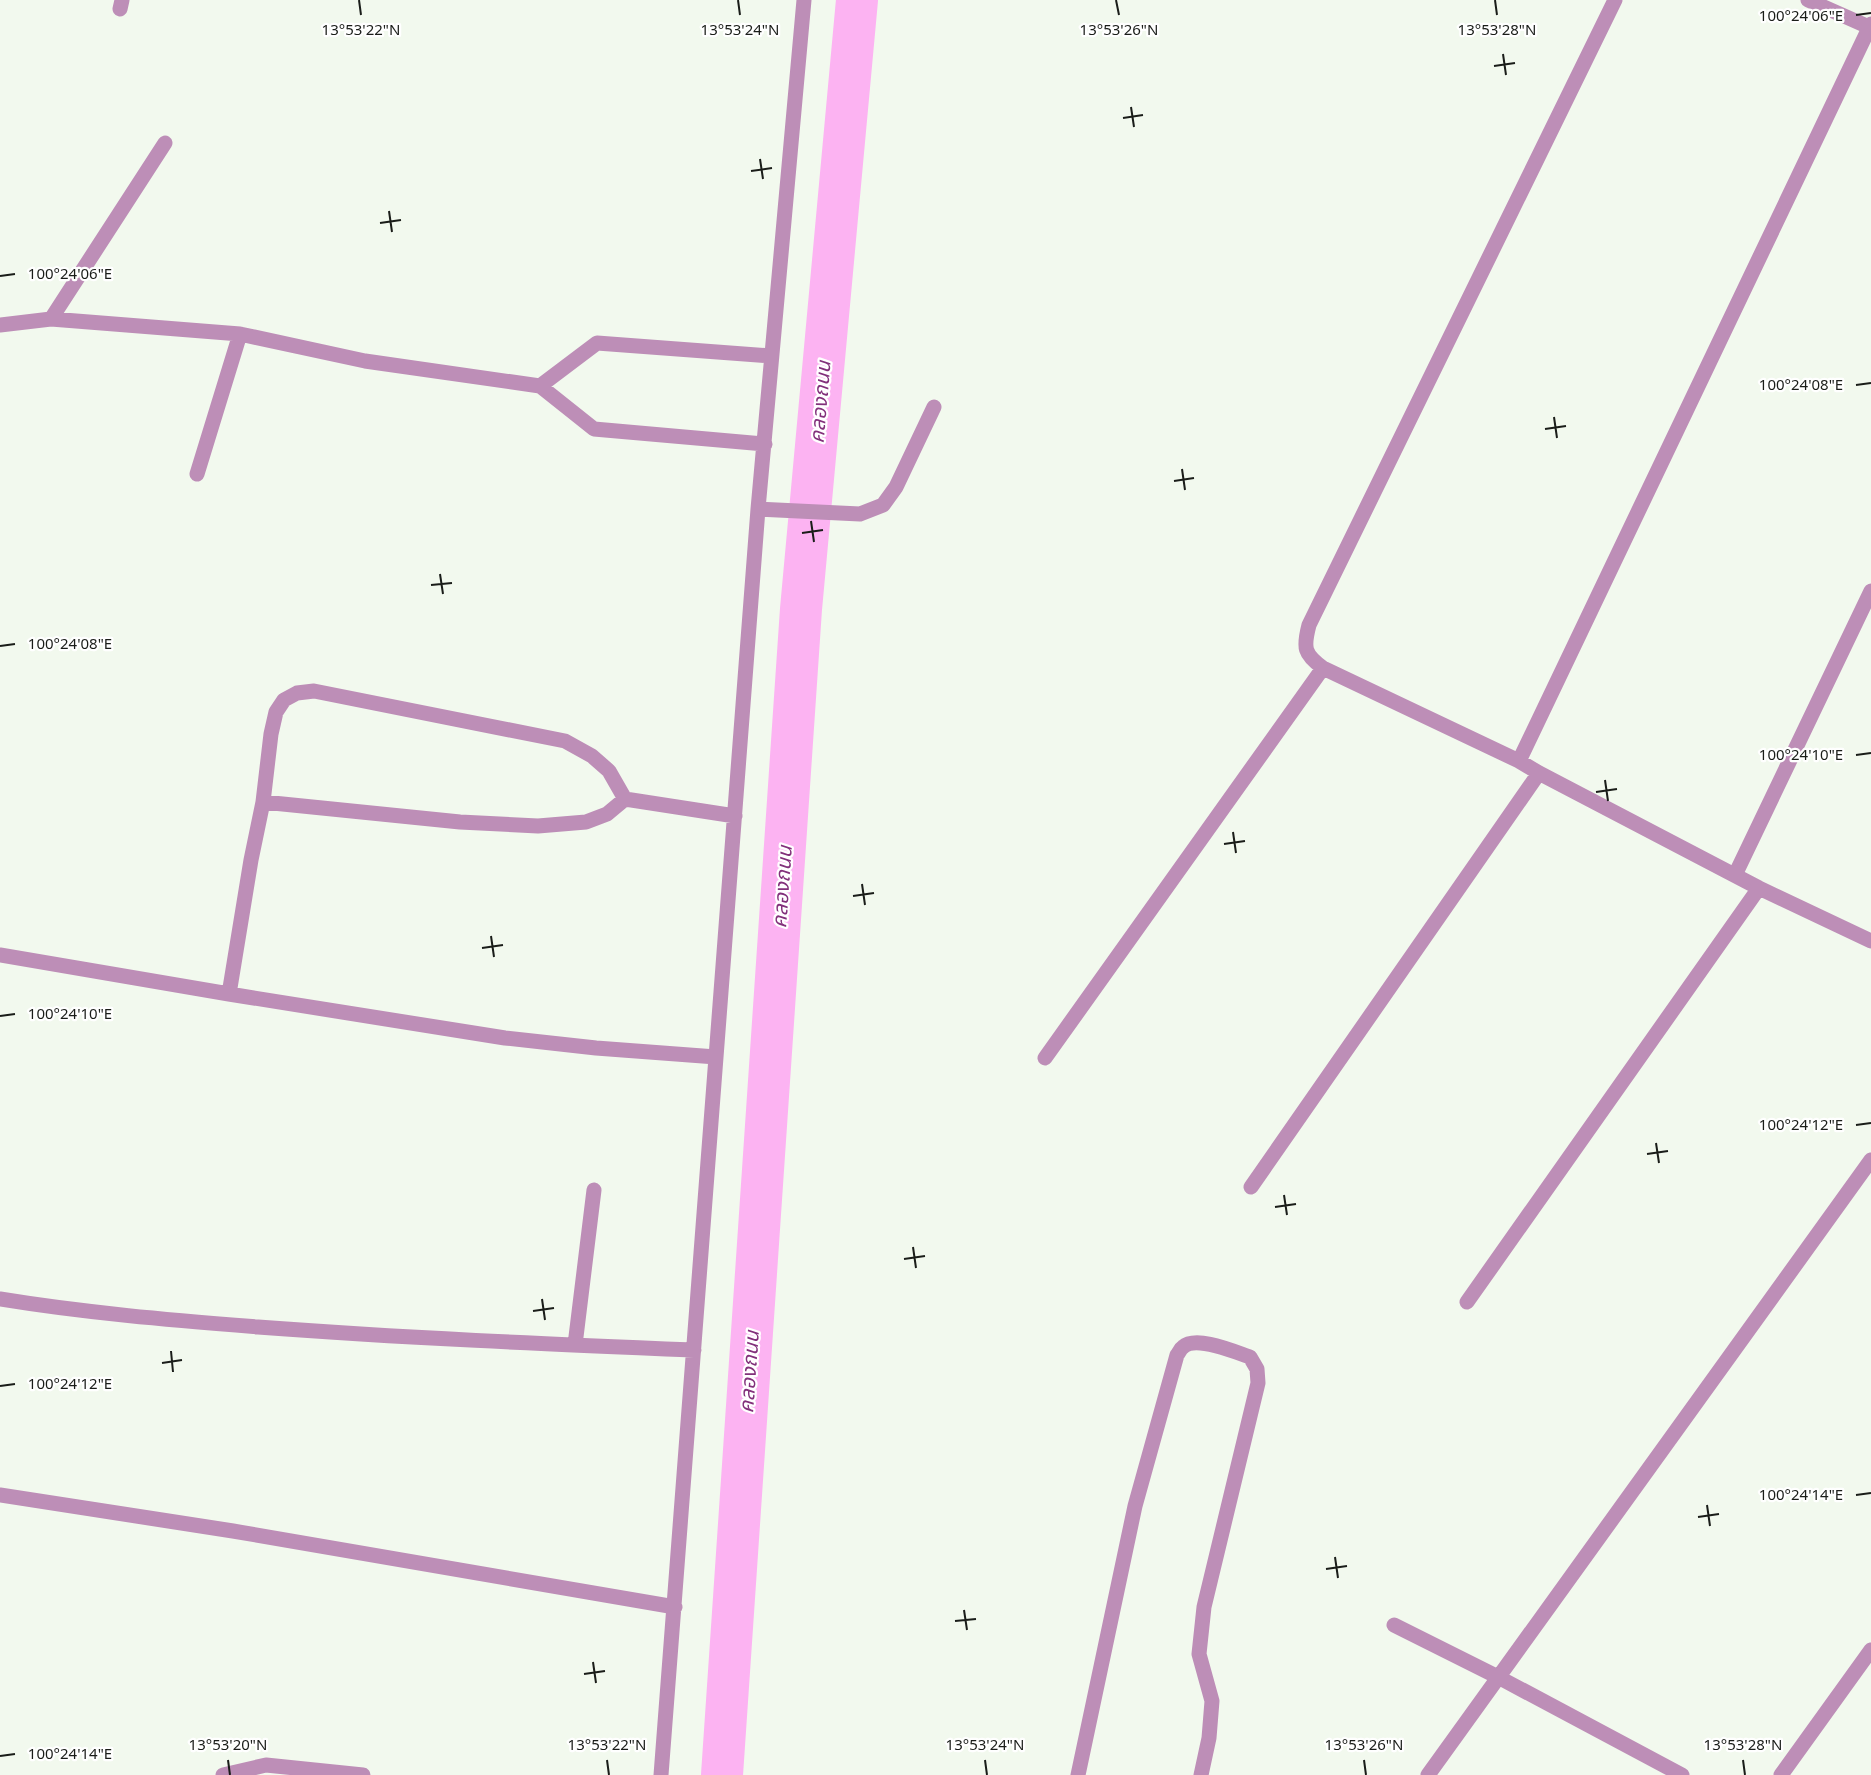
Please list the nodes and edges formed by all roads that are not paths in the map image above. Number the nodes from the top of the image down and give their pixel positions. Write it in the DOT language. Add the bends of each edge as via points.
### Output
graph roads {
  1 [pos="804,0"];
  2 [pos="1615,0"];
  3 [pos="1808,0"];
  4 [pos="1870,26"];
  5 [pos="165,143"];
  6 [pos="51,319"];
  7 [pos="0,325"];
  8 [pos="240,334"];
  9 [pos="771,356"];
  10 [pos="540,386"];
  11 [pos="934,407"];
  12 [pos="765,444"];
  13 [pos="197,474"];
  14 [pos="758,509"];
  15 [pos="1871,591"];
  16 [pos="1323,668"];
  17 [pos="1520,761"];
  18 [pos="1539,773"];
  19 [pos="625,799"];
  20 [pos="263,802"];
  21 [pos="735,816"];
  22 [pos="1735,875"];
  23 [pos="1759,888"];
  24 [pos="1871,941"];
  25 [pos="0,955"];
  26 [pos="230,994"];
  27 [pos="716,1057"];
  28 [pos="1045,1058"];
  29 [pos="1871,1160"];
  30 [pos="1251,1187"];
  31 [pos="594,1190"];
  32 [pos="0,1299"];
  33 [pos="1467,1302"];
  34 [pos="574,1345"];
  35 [pos="694,1350"];
  36 [pos="0,1495"];
  37 [pos="675,1607"];
  38 [pos="1394,1625"];
  39 [pos="1871,1650"];
  40 [pos="1498,1677"];
  41 [pos="224,1775"];
  42 [pos="363,1775"];
  43 [pos="661,1775"];
  44 [pos="1078,1775"];
  45 [pos="1201,1775"];
  46 [pos="1428,1775"];
  47 [pos="1682,1775"];
  48 [pos="1781,1775"];
  1 -- 9 [label="street"];
  2 -- 16 [label="street" via="1309,625 1306,650 1310,659"];
  3 -- 4 [label="street"];
  4 -- 17 [label="street"];
  5 -- 6 [label="street"];
  6 -- 7 [label="street"];
  6 -- 8 [label="street"];
  8 -- 10 [label="street" via="365,362"];
  8 -- 13 [label="street"];
  9 -- 10 [label="street" via="597,343"];
  9 -- 12 [label="street"];
  10 -- 12 [label="street" via="594,429"];
  11 -- 14 [label="street" via="896,487 883,505 860,514"];
  12 -- 14 [label="street"];
  14 -- 21 [label="street"];
  15 -- 22 [label="street"];
  16 -- 17 [label="street"];
  16 -- 28 [label="street"];
  17 -- 18 [label="street"];
  18 -- 22 [label="street"];
  18 -- 30 [label="street"];
  19 -- 20 [label="street" via="607,814 586,822 538,826"];
  19 -- 20 [label="street" via="609,771 565,741 314,691 284,700 276,712"];
  19 -- 21 [label="street"];
  20 -- 26 [label="street"];
  21 -- 27 [label="street"];
  22 -- 23 [label="street"];
  23 -- 24 [label="street"];
  23 -- 33 [label="street"];
  25 -- 26 [label="street"];
  26 -- 27 [label="street" via="506,1038"];
  27 -- 35 [label="street"];
  29 -- 40 [label="street"];
  31 -- 34 [label="street"];
  32 -- 34 [label="street" via="159,1319 374,1336"];
  34 -- 35 [label="street"];
  35 -- 37 [label="street"];
  36 -- 37 [label="street"];
  37 -- 43 [label="street"];
  38 -- 40 [label="street"];
  39 -- 48 [label="street"];
  40 -- 46 [label="street"];
  40 -- 47 [label="street"];
  41 -- 42 [label="street" via="266,1765"];
  44 -- 45 [label="street" via="1135,1506 1177,1355 1184,1346 1195,1342 1250,1357 1257,1369 1258,1383 1202,1626 1199,1654 1212,1701"];
}
